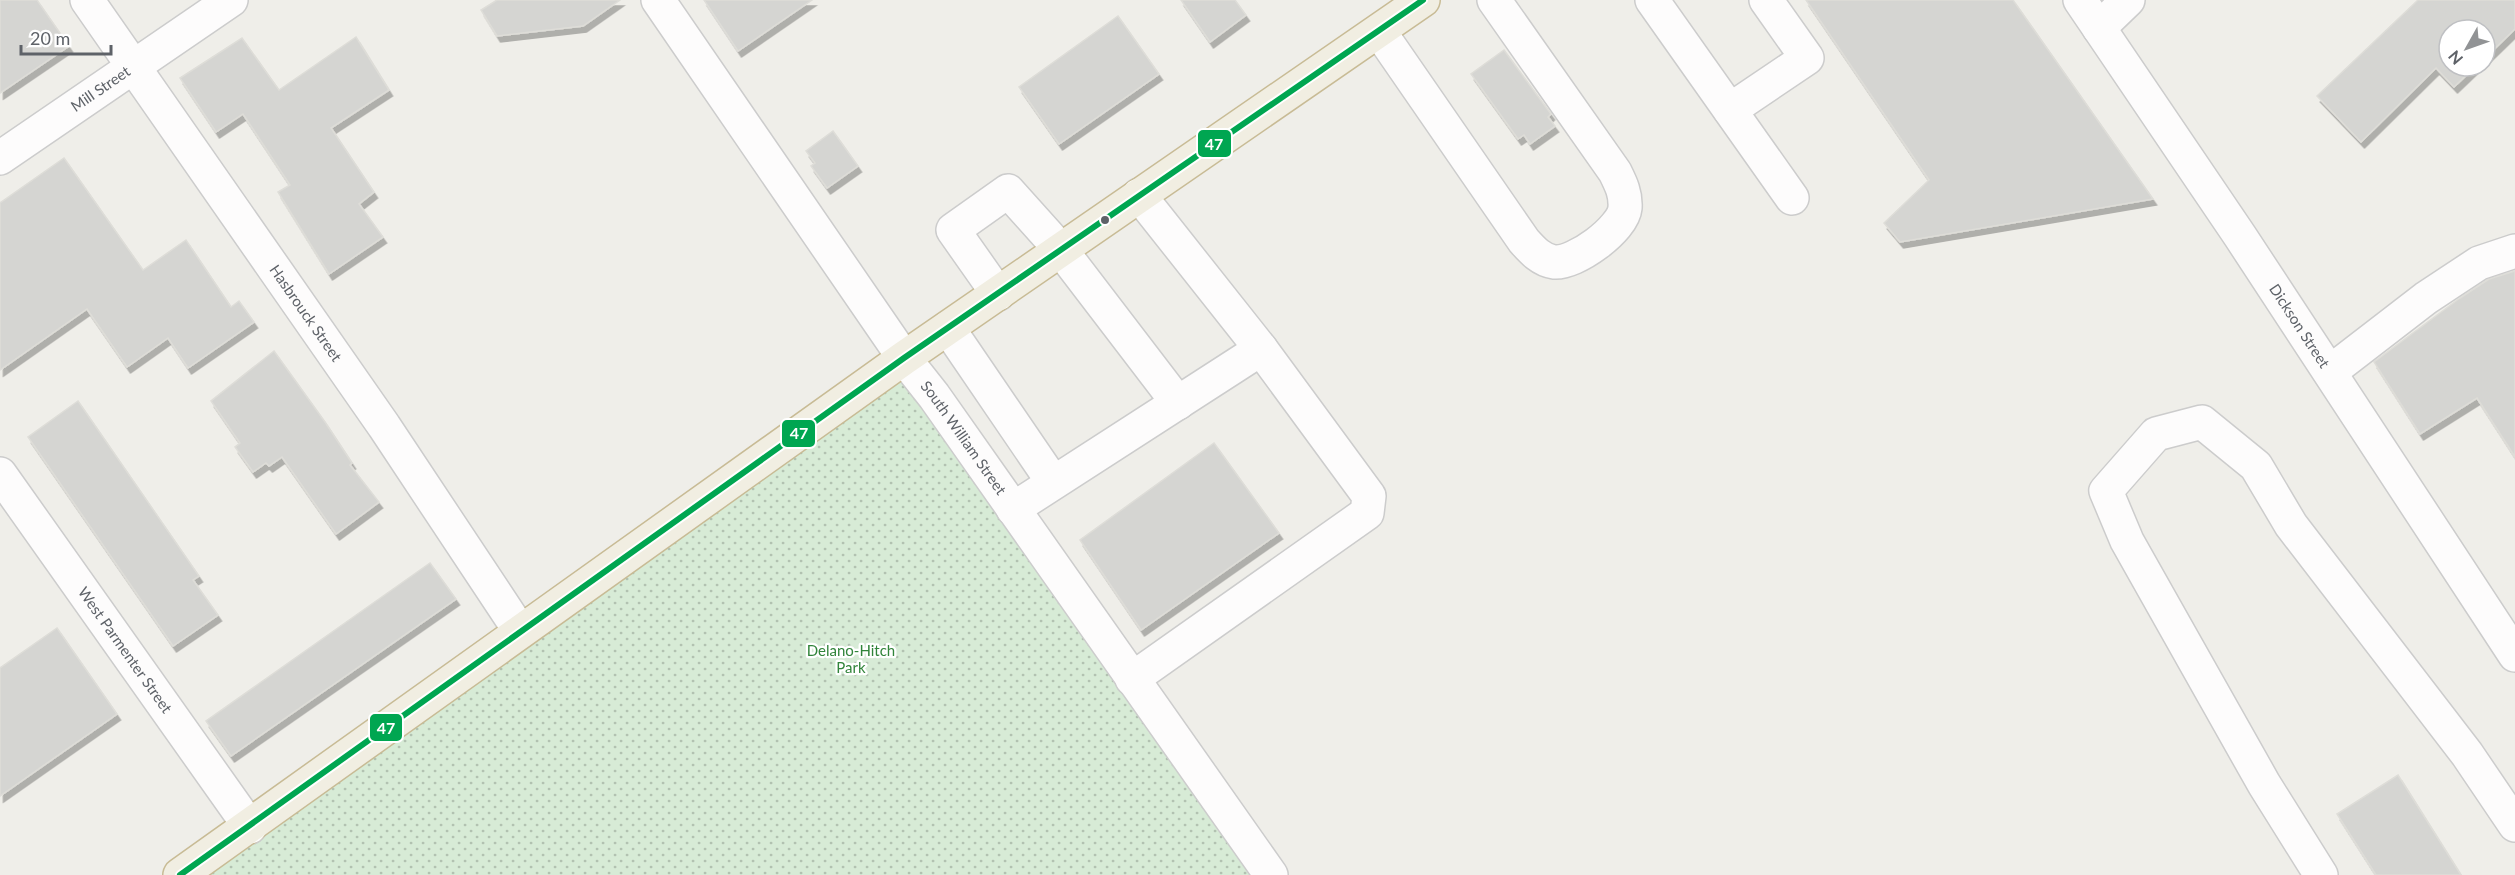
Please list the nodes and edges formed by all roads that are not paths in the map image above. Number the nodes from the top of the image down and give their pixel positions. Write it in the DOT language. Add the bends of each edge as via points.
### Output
graph roads {
  1 [pos="87,0"];
  2 [pos="231,0"];
  3 [pos="658,0"];
  4 [pos="1423,0"];
  5 [pos="1494,0"];
  6 [pos="1652,0"];
  7 [pos="1766,0"];
  8 [pos="2080,0"];
  9 [pos="2128,0"];
  10 [pos="2099,28"];
  11 [pos="1379,31"];
  12 [pos="133,66"];
  13 [pos="1730,110"];
  14 [pos="0,158"];
  15 [pos="1139,195"];
  16 [pos="1792,198"];
  17 [pos="1061,250"];
  18 [pos="2515,251"];
  19 [pos="998,294"];
  20 [pos="948,328"];
  21 [pos="1261,349"];
  22 [pos="904,358"];
  23 [pos="2330,372"];
  24 [pos="1178,403"];
  25 [pos="0,474"];
  26 [pos="1053,482"];
  27 [pos="1013,509"];
  28 [pos="520,630"];
  29 [pos="2510,637"];
  30 [pos="1132,679"];
  31 [pos="2515,825"];
  32 [pos="250,827"];
  33 [pos="180,875"];
  34 [pos="1271,875"];
  35 [pos="2321,875"];
  1 -- 12 [label="street, Hasbrouck Street"];
  2 -- 12 [label="street, Mill Street"];
  3 -- 22 [label="street, South William Street"];
  4 -- 11 [label="highway"];
  5 -- 11 [label="street" via="1615,172 1624,191 1624,210 1616,226 1571,261 1540,258 1524,241"];
  6 -- 13 [label="street"];
  7 -- 13 [label="street" via="1807,58"];
  8 -- 10 [label="street, Dickson Street"];
  9 -- 10 [label="street"];
  10 -- 23 [label="street, Dickson Street"];
  11 -- 15 [label="highway"];
  12 -- 14 [label="street, Mill Street"];
  12 -- 28 [label="street, Hasbrouck Street" via="384,426"];
  13 -- 16 [label="street"];
  15 -- 17 [label="highway"];
  15 -- 21 [label="street"];
  17 -- 19 [label="highway"];
  17 -- 19 [label="street" via="1008,191 953,231"];
  17 -- 24 [label="street"];
  18 -- 23 [label="street" via="2479,263 2426,298"];
  19 -- 20 [label="highway"];
  20 -- 22 [label="highway"];
  20 -- 26 [label="street"];
  21 -- 24 [label="street"];
  21 -- 30 [label="street" via="1369,496 1367,513"];
  22 -- 27 [label="street, South William Street"];
  22 -- 28 [label="highway"];
  23 -- 29 [label="street, Dickson Street"];
  24 -- 26 [label="street"];
  25 -- 32 [label="street, West Parmenter Street"];
  26 -- 27 [label="street"];
  27 -- 30 [label="street, South William Street"];
  28 -- 32 [label="highway"];
  30 -- 34 [label="street, South William Street"];
  31 -- 35 [label="street" via="2467,754 2291,525 2256,466 2202,422 2156,434 2106,491 2127,542 2264,784"];
  32 -- 33 [label="highway"];
}
